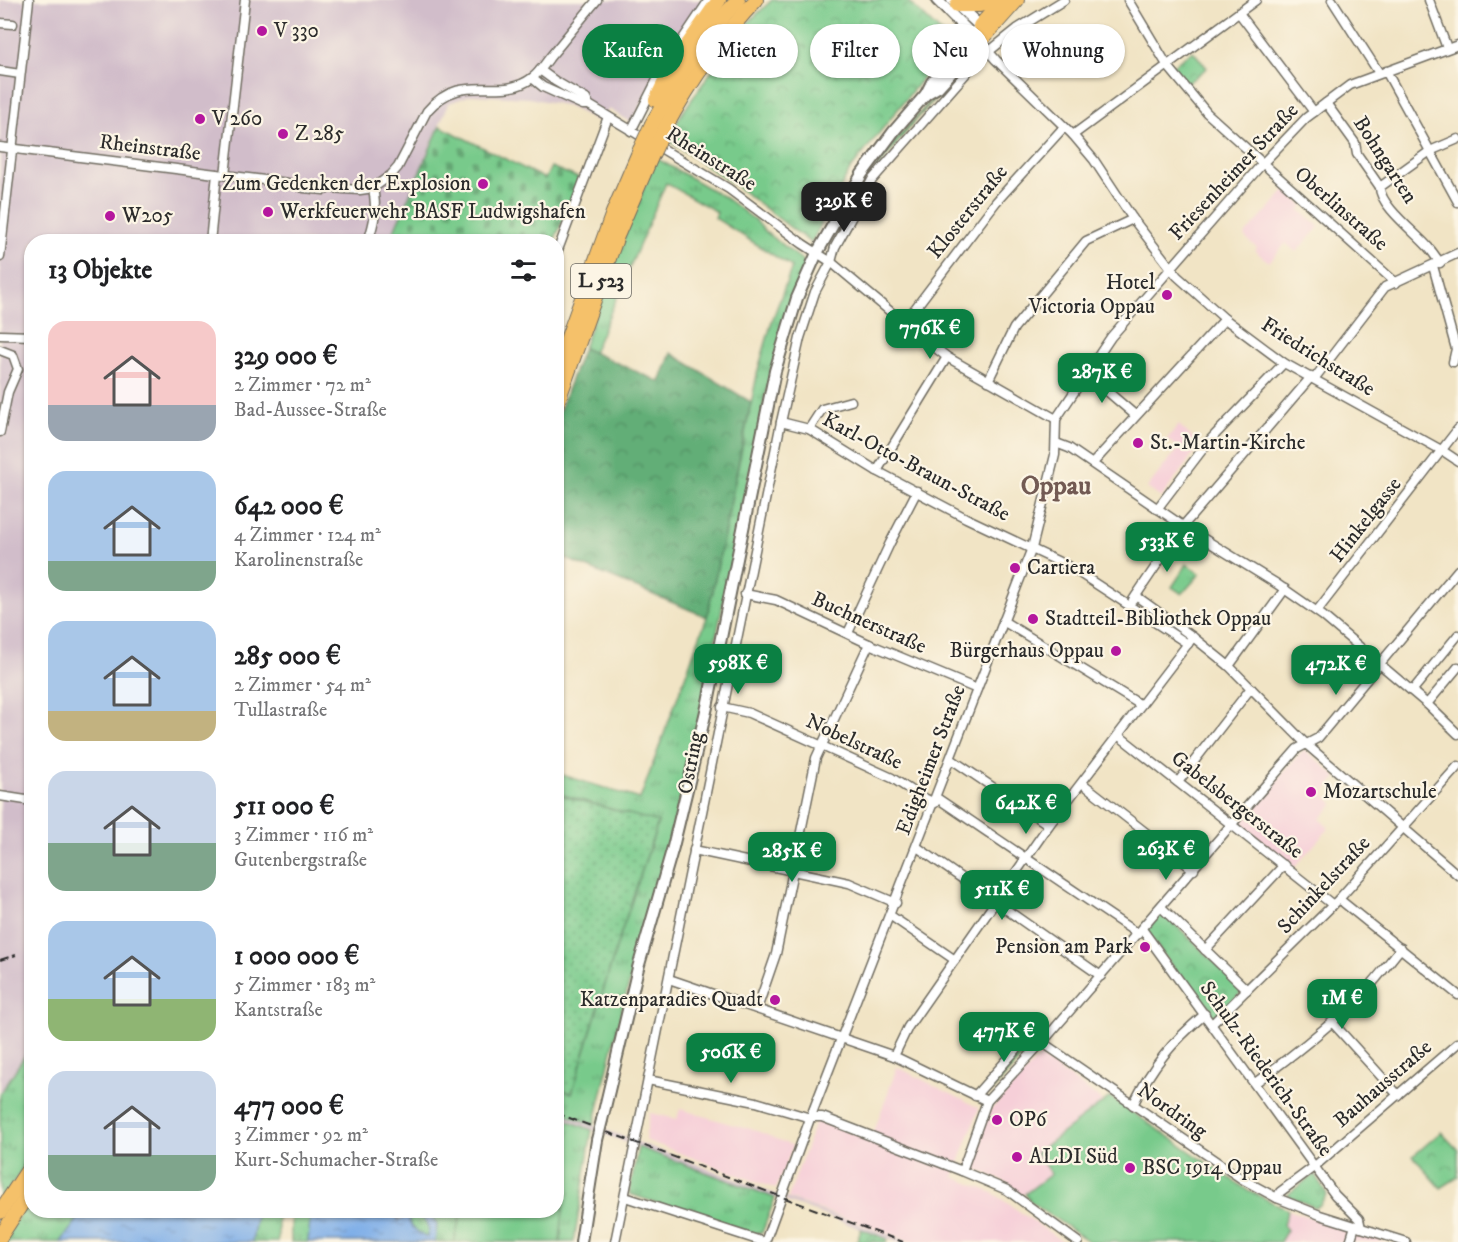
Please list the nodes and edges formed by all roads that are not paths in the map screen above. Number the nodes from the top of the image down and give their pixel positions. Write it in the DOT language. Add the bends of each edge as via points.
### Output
graph roads {
  1 [pos="29,0"];
  2 [pos="245,0"];
  3 [pos="597,0"];
  4 [pos="710,0"];
  5 [pos="719,0"];
  6 [pos="738,0"];
  7 [pos="756,0"];
  8 [pos="936,0"];
  9 [pos="994,0"];
  10 [pos="1003,0"];
  11 [pos="1017,0"];
  12 [pos="1064,0"];
  13 [pos="1128,0"];
  14 [pos="1256,0"];
  15 [pos="1332,0"];
  16 [pos="1429,0"];
  17 [pos="955,2"];
  18 [pos="1239,13"];
  19 [pos="0,23"];
  20 [pos="12,24"];
  21 [pos="965,24"];
  22 [pos="971,24"];
  23 [pos="987,24"];
  24 [pos="989,26"];
  25 [pos="1458,45"];
  26 [pos="1447,48"];
  27 [pos="989,50"];
  28 [pos="989,52"];
  29 [pos="1167,65"];
  30 [pos="540,69"];
  31 [pos="0,71"];
  32 [pos="1382,72"];
  33 [pos="20,74"];
  34 [pos="532,78"];
  35 [pos="936,78"];
  36 [pos="962,78"];
  37 [pos="1326,103"];
  38 [pos="589,105"];
  39 [pos="1314,112"];
  40 [pos="608,117"];
  41 [pos="654,125"];
  42 [pos="1064,127"];
  43 [pos="631,131"];
  44 [pos="1073,135"];
  45 [pos="1458,139"];
  46 [pos="0,147"];
  47 [pos="11,148"];
  48 [pos="641,151"];
  49 [pos="1430,151"];
  50 [pos="1262,164"];
  51 [pos="221,175"];
  52 [pos="1380,187"];
  53 [pos="373,188"];
  54 [pos="3,190"];
  55 [pos="1458,202"];
  56 [pos="1133,219"];
  57 [pos="211,234"];
  58 [pos="370,234"];
  59 [pos="564,234"];
  60 [pos="817,253"];
  61 [pos="1458,254"];
  62 [pos="0,257"];
  63 [pos="831,262"];
  64 [pos="1436,264"];
  65 [pos="1170,268"];
  66 [pos="1396,283"];
  67 [pos="1226,319"];
  68 [pos="904,323"];
  69 [pos="0,335"];
  70 [pos="24,336"];
  71 [pos="564,347"];
  72 [pos="0,350"];
  73 [pos="947,357"];
  74 [pos="1453,362"];
  75 [pos="1284,363"];
  76 [pos="1086,373"];
  77 [pos="1312,378"];
  78 [pos="988,381"];
  79 [pos="564,384"];
  80 [pos="851,401"];
  81 [pos="1135,415"];
  82 [pos="1056,419"];
  83 [pos="781,422"];
  84 [pos="809,429"];
  85 [pos="1458,429"];
  86 [pos="0,432"];
  87 [pos="1056,444"];
  88 [pos="1443,451"];
  89 [pos="1458,462"];
  90 [pos="1093,463"];
  91 [pos="877,471"];
  92 [pos="917,491"];
  93 [pos="1157,509"];
  94 [pos="1183,526"];
  95 [pos="1032,549"];
  96 [pos="1458,570"];
  97 [pos="1285,589"];
  98 [pos="745,594"];
  99 [pos="1136,596"];
  100 [pos="1130,605"];
  101 [pos="1317,611"];
  102 [pos="1003,621"];
  103 [pos="848,633"];
  104 [pos="1458,635"];
  105 [pos="1191,640"];
  106 [pos="869,644"];
  107 [pos="1380,664"];
  108 [pos="1229,666"];
  109 [pos="1458,667"];
  110 [pos="1251,688"];
  111 [pos="977,689"];
  112 [pos="1412,691"];
  113 [pos="1427,704"];
  114 [pos="1141,705"];
  115 [pos="722,707"];
  116 [pos="1458,734"];
  117 [pos="1118,735"];
  118 [pos="1306,744"];
  119 [pos="822,746"];
  120 [pos="951,759"];
  121 [pos="1458,766"];
  122 [pos="1178,782"];
  123 [pos="1082,783"];
  124 [pos="0,796"];
  125 [pos="24,800"];
  126 [pos="936,801"];
  127 [pos="1233,824"];
  128 [pos="1049,825"];
  129 [pos="1403,828"];
  130 [pos="917,847"];
  131 [pos="694,850"];
  132 [pos="1026,859"];
  133 [pos="1284,865"];
  134 [pos="793,870"];
  135 [pos="1194,870"];
  136 [pos="1458,875"];
  137 [pos="997,901"];
  138 [pos="1336,902"];
  139 [pos="896,903"];
  140 [pos="1161,907"];
  141 [pos="891,916"];
  142 [pos="1140,931"];
  143 [pos="1401,948"];
  144 [pos="1205,950"];
  145 [pos="955,960"];
  146 [pos="1101,976"];
  147 [pos="669,979"];
  148 [pos="1247,990"];
  149 [pos="1458,995"];
  150 [pos="758,1009"];
  151 [pos="1205,1014"];
  152 [pos="1332,1022"];
  153 [pos="1212,1024"];
  154 [pos="843,1038"];
  155 [pos="1041,1042"];
  156 [pos="1458,1043"];
  157 [pos="894,1056"];
  158 [pos="648,1080"];
  159 [pos="1255,1083"];
  160 [pos="1398,1095"];
  161 [pos="975,1096"];
  162 [pos="987,1101"];
  163 [pos="1133,1104"];
  164 [pos="811,1116"];
  165 [pos="1315,1166"];
  166 [pos="962,1171"];
  167 [pos="24,1176"];
  168 [pos="625,1197"];
  169 [pos="1277,1198"];
  170 [pos="24,1200"];
  171 [pos="0,1212"];
  172 [pos="1358,1227"];
  173 [pos="0,1237"];
  174 [pos="581,1242"];
  175 [pos="615,1242"];
  176 [pos="765,1242"];
  177 [pos="1078,1242"];
  178 [pos="1350,1242"];
  179 [pos="1406,1242"];
  1 -- 33 [label="street"];
  2 -- 51 [label="street"];
  3 -- 30 [label="street"];
  4 -- 43 [label="street" via="675,48"];
  5 -- 41 [label="highway" via="672,67"];
  6 -- 41 [label="highway, L 523" via="676,81"];
  7 -- 41 [label="highway, L 523"];
  8 -- 21 [label="street"];
  9 -- 17 [label="highway" via="980,5"];
  10 -- 23 [label="highway"];
  11 -- 24 [label="highway"];
  12 -- 27 [label="street, Ostring"];
  13 -- 29 [label="street, Oberlinstraße"];
  14 -- 18 [label="street"];
  15 -- 32 [label="street"];
  16 -- 26 [label="street"];
  17 -- 22 [label="street"];
  18 -- 29 [label="street"];
  18 -- 39 [label="street"];
  19 -- 20 [label="street"];
  25 -- 26 [label="street, Friesenheimer Straße"];
  26 -- 32 [label="street, Friesenheimer Straße"];
  28 -- 42 [label="street, Friedrichstraße"];
  29 -- 44 [label="street"];
  29 -- 50 [label="street, Oberlinstraße" via="1207,113"];
  30 -- 34 [label="street"];
  30 -- 38 [label="street, Rheinstraße" via="586,99"];
  31 -- 33 [label="street"];
  32 -- 37 [label="street, Friesenheimer Straße" via="1350,85"];
  32 -- 49 [label="street"];
  33 -- 47 [label="street"];
  34 -- 38 [label="street, Rheinstraße" via="550,91"];
  34 -- 53 [label="street" via="500,89 460,89 441,98 427,111 398,167"];
  35 -- 60 [label="street" via="862,174"];
  36 -- 63 [label="street, Ostring" via="872,180"];
  37 -- 39 [label="street, Friesenheimer Straße"];
  37 -- 52 [label="street, Bohngarten"];
  38 -- 40 [label="street, Rheinstraße"];
  39 -- 50 [label="street, Friesenheimer Straße"];
  40 -- 43 [label="street, Rheinstraße"];
  40 -- 59 [label="street"];
  41 -- 48 [label="highway, L 523, bridge"];
  41 -- 48 [label="highway"];
  42 -- 44 [label="street, Friedrichstraße"];
  42 -- 68 [label="street, Klosterstraße" via="996,202"];
  43 -- 60 [label="street, Rheinstraße" via="729,189"];
  44 -- 56 [label="street, Friedrichstraße"];
  45 -- 49 [label="street"];
  46 -- 47 [label="street, Rheinstraße"];
  47 -- 51 [label="street, Rheinstraße"];
  47 -- 54 [label="street"];
  48 -- 71 [label="highway, L 523" via="632,165"];
  48 -- 79 [label="highway, L 523" via="617,236"];
  49 -- 52 [label="street"];
  49 -- 55 [label="street"];
  50 -- 65 [label="street, Friesenheimer Straße"];
  50 -- 66 [label="street, Oberlinstraße"];
  51 -- 53 [label="street, Rheinstraße" via="316,187"];
  51 -- 57 [label="street"];
  52 -- 64 [label="street, Bohngarten" via="1393,211 1429,247"];
  53 -- 58 [label="street" via="376,205"];
  54 -- 62 [label="street"];
  56 -- 65 [label="street, Friedrichstraße"];
  56 -- 78 [label="street" via="1086,241 1014,328"];
  60 -- 63 [label="street, Rheinstraße"];
  60 -- 174 [label="street, bridge" via="797,298 775,371 704,718 674,847 620,1037 597,1140"];
  61 -- 64 [label="street"];
  63 -- 68 [label="street, Rheinstraße"];
  63 -- 83 [label="street, Ostring" via="815,292 800,338"];
  64 -- 66 [label="street"];
  64 -- 74 [label="street" via="1456,350"];
  65 -- 67 [label="street, Friedrichstraße"];
  65 -- 76 [label="street"];
  66 -- 77 [label="street" via="1385,287"];
  67 -- 75 [label="street, Friedrichstraße"];
  67 -- 81 [label="street"];
  68 -- 73 [label="street, Rheinstraße"];
  69 -- 70 [label="street"];
  72 -- 86 [label="street" via="13,355 18,369 8,392"];
  73 -- 78 [label="street, Rheinstraße"];
  73 -- 91 [label="street"];
  75 -- 77 [label="street, Friedrichstraße"];
  75 -- 93 [label="street" via="1209,441"];
  76 -- 81 [label="street"];
  76 -- 82 [label="street"];
  77 -- 88 [label="street, Friedrichstraße"];
  77 -- 94 [label="street"];
  78 -- 82 [label="street, Rheinstraße"];
  80 -- 84 [label="street" via="822,409"];
  81 -- 90 [label="street"];
  82 -- 87 [label="street, Edigheimer Straße"];
  83 -- 84 [label="street, Karl-Otto-Braun-Straße"];
  83 -- 98 [label="street, Ostring"];
  84 -- 91 [label="street, Karl-Otto-Braun-Straße"];
  85 -- 88 [label="street, Hinkelgasse"];
  87 -- 90 [label="street" via="1069,447"];
  87 -- 95 [label="street, Edigheimer Straße"];
  88 -- 89 [label="street, Friedrichstraße"];
  88 -- 101 [label="street, Hinkelgasse"];
  90 -- 93 [label="street"];
  91 -- 92 [label="street, Karl-Otto-Braun-Straße"];
  92 -- 95 [label="street, Karl-Otto-Braun-Straße"];
  92 -- 103 [label="street"];
  93 -- 94 [label="street"];
  94 -- 97 [label="street"];
  94 -- 99 [label="street"];
  95 -- 100 [label="street, Karl-Otto-Braun-Straße" via="1070,567"];
  95 -- 102 [label="street, Edigheimer Straße"];
  96 -- 107 [label="street"];
  97 -- 101 [label="street"];
  97 -- 108 [label="street"];
  98 -- 103 [label="street, Buchnerstraße" via="776,600"];
  98 -- 115 [label="street, Ostring"];
  99 -- 100 [label="street"];
  99 -- 105 [label="street"];
  100 -- 105 [label="street, Karl-Otto-Braun-Straße"];
  101 -- 107 [label="street"];
  102 -- 111 [label="street, Edigheimer Straße"];
  102 -- 114 [label="street"];
  103 -- 106 [label="street, Buchnerstraße"];
  104 -- 112 [label="street"];
  105 -- 108 [label="street"];
  105 -- 114 [label="street"];
  106 -- 111 [label="street, Buchnerstraße"];
  106 -- 119 [label="street"];
  107 -- 112 [label="street"];
  107 -- 118 [label="street" via="1318,738"];
  108 -- 110 [label="street"];
  109 -- 113 [label="street"];
  110 -- 118 [label="street"];
  110 -- 122 [label="street"];
  111 -- 120 [label="street, Edigheimer Straße"];
  112 -- 113 [label="street"];
  113 -- 116 [label="street"];
  114 -- 117 [label="street"];
  115 -- 119 [label="street, Nobelstraße" via="749,713"];
  115 -- 131 [label="street, Ostring"];
  117 -- 122 [label="street, Gabelsbergerstraße"];
  117 -- 123 [label="street"];
  118 -- 127 [label="street"];
  118 -- 129 [label="street"];
  119 -- 126 [label="street, Nobelstraße"];
  119 -- 134 [label="street" via="813,769"];
  120 -- 126 [label="street, Edigheimer Straße"];
  120 -- 128 [label="street"];
  121 -- 129 [label="street, Schinkelstraße"];
  122 -- 127 [label="street, Gabelsbergerstraße"];
  123 -- 128 [label="street"];
  123 -- 135 [label="street"];
  124 -- 125 [label="street"];
  126 -- 130 [label="street, Edigheimer Straße"];
  126 -- 132 [label="street, Nobelstraße"];
  127 -- 133 [label="street, Gabelsbergerstraße"];
  127 -- 135 [label="street"];
  128 -- 132 [label="street"];
  129 -- 136 [label="street"];
  129 -- 138 [label="street, Schinkelstraße"];
  130 -- 137 [label="street"];
  130 -- 139 [label="street, Edigheimer Straße"];
  131 -- 134 [label="street"];
  131 -- 147 [label="street, Ostring"];
  132 -- 137 [label="street"];
  132 -- 142 [label="street, Schulz-Riederich-Straße"];
  133 -- 138 [label="street, Gabelsbergerstraße"];
  133 -- 144 [label="street"];
  134 -- 139 [label="street" via="860,886"];
  134 -- 150 [label="street" via="776,954"];
  135 -- 140 [label="street"];
  137 -- 145 [label="street"];
  137 -- 146 [label="street"];
  138 -- 143 [label="street, Gabelsbergerstraße"];
  138 -- 148 [label="street, Schinkelstraße"];
  139 -- 141 [label="street, Edigheimer Straße"];
  140 -- 142 [label="street"];
  140 -- 144 [label="street"];
  141 -- 145 [label="street"];
  141 -- 154 [label="street, Edigheimer Straße"];
  142 -- 146 [label="street"];
  142 -- 151 [label="street, Schulz-Riederich-Straße"];
  143 -- 149 [label="street, Gabelsbergerstraße"];
  143 -- 152 [label="street" via="1369,987"];
  144 -- 148 [label="street"];
  145 -- 157 [label="street" via="908,1027"];
  146 -- 155 [label="street"];
  147 -- 150 [label="street"];
  147 -- 158 [label="street, Ostring"];
  148 -- 153 [label="street, Schinkelstraße"];
  150 -- 154 [label="street"];
  151 -- 153 [label="street, Schulz-Riederich-Straße"];
  151 -- 163 [label="street" via="1162,1055"];
  152 -- 159 [label="street"];
  152 -- 160 [label="street"];
  153 -- 159 [label="street, Schulz-Riederich-Straße"];
  154 -- 157 [label="street"];
  154 -- 164 [label="street, Edigheimer Straße"];
  155 -- 161 [label="street" via="1030,1034"];
  155 -- 162 [label="street"];
  155 -- 163 [label="street, Nordring"];
  156 -- 160 [label="street, Bauhausstraße"];
  157 -- 161 [label="street"];
  158 -- 164 [label="street"];
  158 -- 168 [label="street, Ostring"];
  159 -- 165 [label="street, Schulz-Riederich-Straße"];
  160 -- 165 [label="street, Bauhausstraße"];
  161 -- 162 [label="street"];
  162 -- 166 [label="street"];
  163 -- 169 [label="street, Nordring" via="1217,1164"];
  164 -- 166 [label="street"];
  164 -- 176 [label="street, Edigheimer Straße"];
  165 -- 169 [label="street, Bauhausstraße"];
  165 -- 172 [label="street, Schulz-Riederich-Straße" via="1335,1196 1359,1219"];
  166 -- 177 [label="street" via="1007,1190"];
  167 -- 171 [label="highway"];
  168 -- 175 [label="street, Ostring"];
  168 -- 176 [label="street"];
  169 -- 172 [label="street, Nordring"];
  170 -- 173 [label="highway"];
  172 -- 178 [label="street"];
  172 -- 179 [label="street, Nordring"];
}
